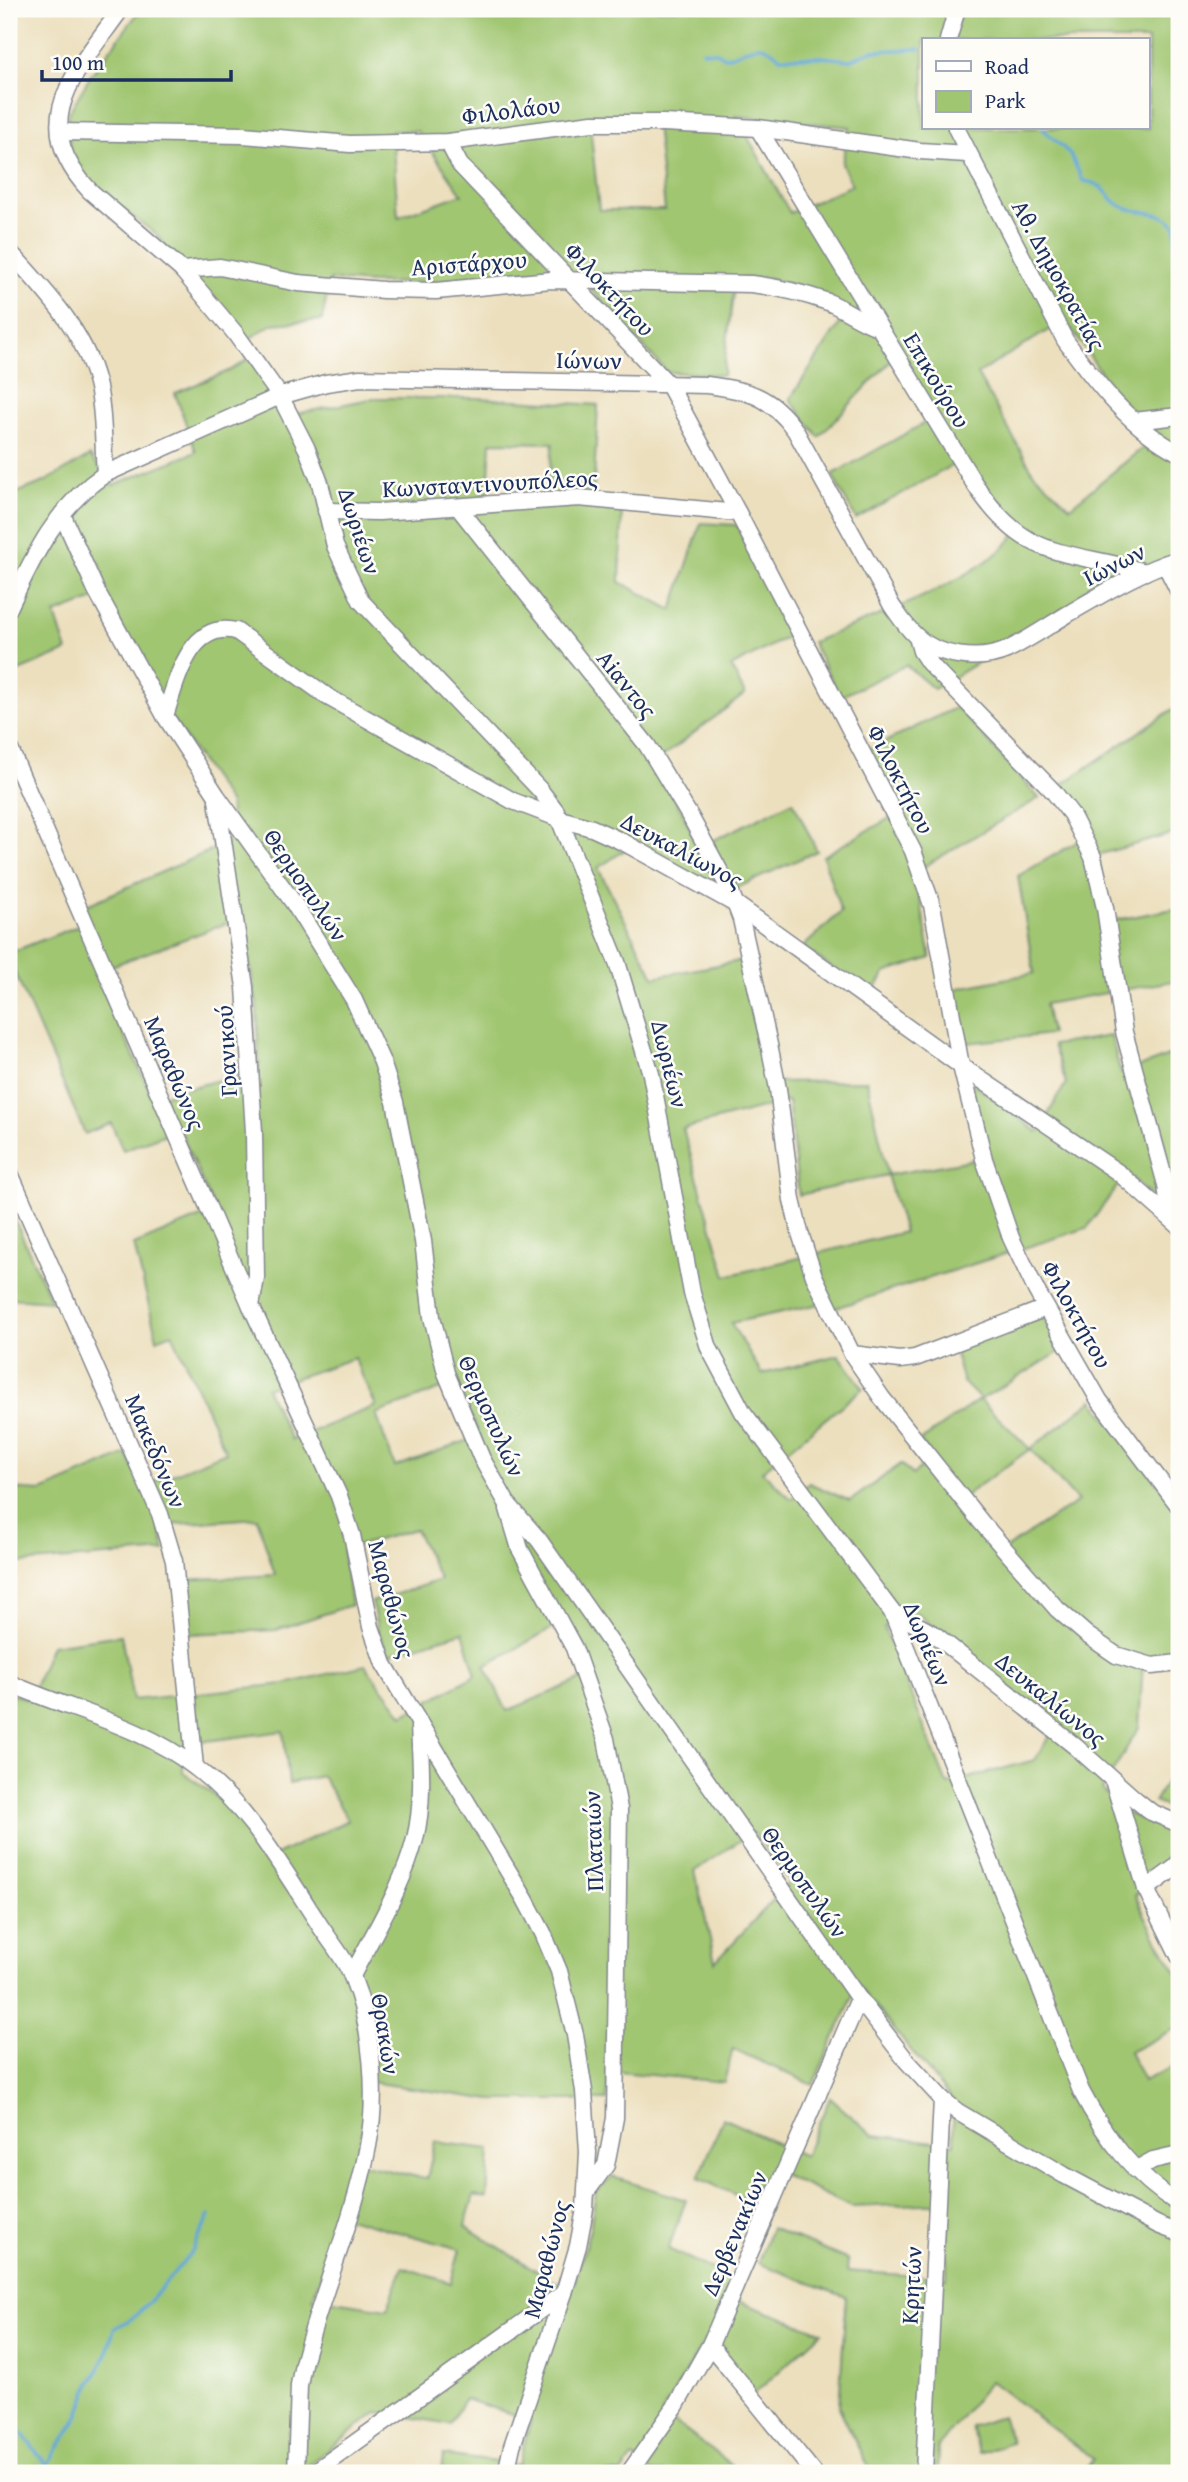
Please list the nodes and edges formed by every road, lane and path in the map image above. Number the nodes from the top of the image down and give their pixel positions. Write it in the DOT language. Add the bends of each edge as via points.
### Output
graph roads {
  1 [pos="121,9"];
  2 [pos="957,9"];
  3 [pos="949,38"];
  4 [pos="758,128"];
  5 [pos="957,130"];
  6 [pos="60,132"];
  7 [pos="448,142"];
  8 [pos="967,154"];
  9 [pos="9,251"];
  10 [pos="182,270"];
  11 [pos="571,280"];
  12 [pos="878,327"];
  13 [pos="669,385"];
  14 [pos="280,397"];
  15 [pos="1179,416"];
  16 [pos="1134,421"];
  17 [pos="1179,453"];
  18 [pos="104,474"];
  19 [pos="458,507"];
  20 [pos="326,511"];
  21 [pos="62,513"];
  22 [pos="738,513"];
  23 [pos="1172,562"];
  24 [pos="1145,572"];
  25 [pos="1179,592"];
  26 [pos="9,608"];
  27 [pos="916,637"];
  28 [pos="165,716"];
  29 [pos="9,747"];
  30 [pos="217,796"];
  31 [pos="560,819"];
  32 [pos="737,905"];
  33 [pos="961,1066"];
  34 [pos="9,1171"];
  35 [pos="1175,1221"];
  36 [pos="251,1306"];
  37 [pos="1046,1308"];
  38 [pos="852,1354"];
  39 [pos="1173,1485"];
  40 [pos="507,1503"];
  41 [pos="1179,1506"];
  42 [pos="892,1612"];
  43 [pos="1179,1663"];
  44 [pos="9,1684"];
  45 [pos="419,1724"];
  46 [pos="195,1767"];
  47 [pos="1113,1778"];
  48 [pos="1179,1824"];
  49 [pos="1179,1862"];
  50 [pos="1146,1889"];
  51 [pos="1179,1956"];
  52 [pos="352,1976"];
  53 [pos="859,1998"];
  54 [pos="942,2099"];
  55 [pos="1179,2154"];
  56 [pos="1135,2170"];
  57 [pos="587,2191"];
  58 [pos="1179,2204"];
  59 [pos="1179,2233"];
  60 [pos="564,2293"];
  61 [pos="710,2345"];
  62 [pos="296,2473"];
  63 [pos="313,2473"];
  64 [pos="506,2473"];
  65 [pos="629,2473"];
  66 [pos="814,2473"];
  67 [pos="924,2473"];
  1 -- 6 [label="street, Δωριέων" via="65,90"];
  2 -- 3 [label="street"];
  4 -- 7 [label="street, Φιλολάου" via="592,124"];
  4 -- 8 [label="street, Φιλολάου"];
  4 -- 12 [label="street, Επικούρου"];
  5 -- 8 [label="street, Αθ. Δημοκρατίας"];
  6 -- 7 [label="street, Φιλολάου" via="243,135 350,144"];
  6 -- 10 [label="street, Δωριέων" via="65,158 80,180"];
  7 -- 11 [label="street, Φιλοκτήτου" via="460,165"];
  8 -- 16 [label="street, Αθ. Δημοκρατίας" via="1065,340"];
  9 -- 18 [label="street" via="59,308 84,346 100,400"];
  10 -- 11 [label="street, Αριστάρχου" via="220,267 298,283 410,291"];
  10 -- 14 [label="street, Δωριέων"];
  11 -- 12 [label="street, Αριστάρχου" via="765,285 829,303"];
  11 -- 13 [label="street, Φιλοκτήτου"];
  12 -- 24 [label="street, Επικούρου" via="987,504 1005,524 1045,548"];
  13 -- 14 [label="street, Ιώνων" via="377,377 326,383"];
  13 -- 22 [label="street, Φιλοκτήτου"];
  13 -- 27 [label="street, Ιώνων" via="740,390 777,408 795,430 892,606"];
  14 -- 18 [label="street, Ιώνων"];
  14 -- 20 [label="street, Δωριέων" via="312,459"];
  15 -- 16 [label="street"];
  16 -- 17 [label="street, Αθ. Δημοκρατίας"];
  18 -- 21 [label="street, Ιώνων"];
  19 -- 20 [label="street, Κωνσταντινουπόλεος"];
  19 -- 22 [label="street, Κωνσταντινουπόλεος" via="579,498"];
  19 -- 32 [label="street, Aiαντος" via="647,745"];
  20 -- 31 [label="street, Δωριέων" via="340,558 367,608 540,790"];
  21 -- 26 [label="street, Ιώνων" via="42,539"];
  21 -- 28 [label="street, Θερμοπυλών" via="96,590"];
  22 -- 33 [label="street, Φιλοκτήτου" via="918,864 932,905"];
  23 -- 24 [label="street, Ιώνων"];
  23 -- 25 [label="street"];
  24 -- 27 [label="street, Ιώνων" via="995,654 953,654"];
  27 -- 35 [label="street" via="929,663 1062,802 1093,857 1124,1032"];
  28 -- 30 [label="street, Θερμοπυλών"];
  28 -- 31 [label="street, Δευκαλίωνος" via="193,647 211,634 231,630 328,697 513,801"];
  29 -- 36 [label="street, Μαραθώνος"];
  30 -- 36 [label="street, Γρανικού" via="245,987 250,1061 256,1278"];
  30 -- 40 [label="street, Θερμοπυλών" via="300,913 354,1000 382,1062 405,1145 438,1346 482,1459"];
  31 -- 32 [label="street, Δευκαλίωνος" via="625,843"];
  31 -- 42 [label="street, Δωριέων" via="619,969 651,1074 686,1268 709,1348 755,1431"];
  32 -- 33 [label="street, Δευκαλίωνος"];
  32 -- 38 [label="street" via="778,1089 800,1233 818,1285"];
  33 -- 35 [label="street, Δευκαλίωνος" via="1119,1172"];
  33 -- 37 [label="street, Φιλοκτήτου" via="994,1188 1017,1251"];
  34 -- 46 [label="street, Μακεδόνων" via="160,1514 174,1561"];
  36 -- 45 [label="street, Μαραθώνος" via="345,1510 376,1645"];
  37 -- 38 [label="street" via="915,1358"];
  37 -- 39 [label="street, Φιλοκτήτου" via="1099,1400"];
  38 -- 43 [label="street" via="981,1522 1057,1609 1116,1655 1152,1666"];
  39 -- 41 [label="street, Φιλοκτήτου"];
  40 -- 53 [label="street, Θερμοπυλών" via="539,1540"];
  40 -- 57 [label="street, Πλαταιών" via="520,1549 574,1648 607,1739 619,1810 615,2118 607,2165"];
  42 -- 47 [label="street, Δευκαλίωνος" via="934,1634"];
  42 -- 56 [label="street, Δωριέων" via="1074,2075 1101,2129"];
  44 -- 46 [label="street, Θρακών" via="137,1734"];
  45 -- 52 [label="street" via="421,1791 416,1838 406,1868"];
  45 -- 57 [label="street, Μαραθώνος" via="525,1899 559,1971 584,2091"];
  46 -- 52 [label="street, Θρακών" via="230,1797 260,1835"];
  47 -- 48 [label="street, Δευκαλίωνος" via="1151,1812"];
  47 -- 50 [label="street"];
  49 -- 50 [label="street"];
  50 -- 51 [label="street"];
  52 -- 62 [label="street, Θρακών" via="368,2041 368,2146 303,2364"];
  53 -- 54 [label="street, Θερμοπυλών"];
  53 -- 61 [label="street, Δερβενακίων"];
  54 -- 59 [label="street, Θερμοπυλών" via="1042,2163"];
  54 -- 67 [label="street, Κρητών"];
  55 -- 56 [label="street"];
  56 -- 58 [label="street, Δωριέων"];
  57 -- 60 [label="street, Μαραθώνος"];
  60 -- 63 [label="street"];
  60 -- 64 [label="street, Μαραθώνος"];
  61 -- 65 [label="street, Δερβενακίων" via="675,2407"];
  61 -- 66 [label="street"];
}
